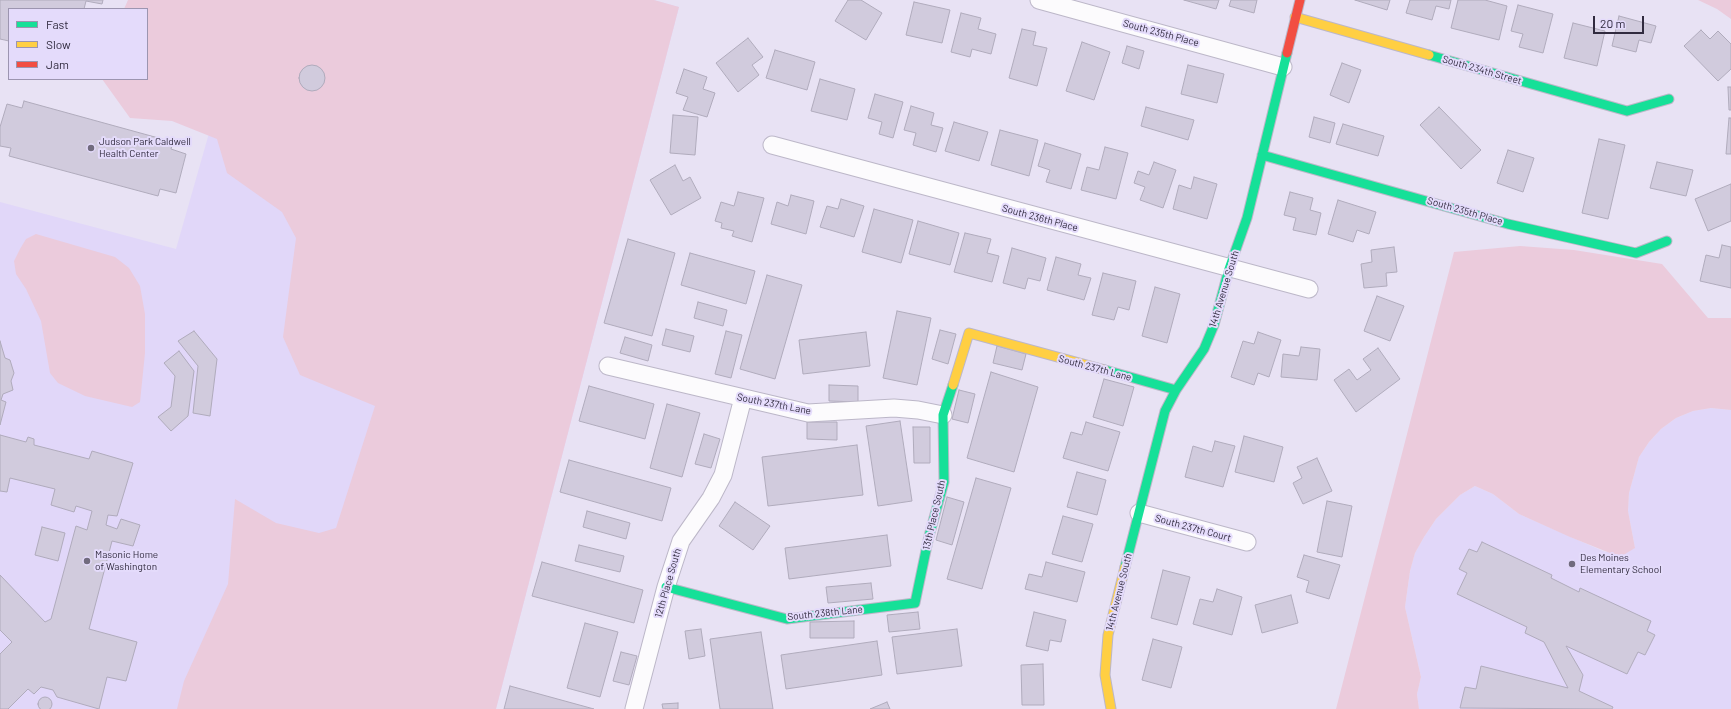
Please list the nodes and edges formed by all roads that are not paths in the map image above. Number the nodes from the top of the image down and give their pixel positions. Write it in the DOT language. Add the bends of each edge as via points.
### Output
graph roads {
  1 [pos="1039,0"];
  2 [pos="1300,0"];
  3 [pos="1296,17"];
  4 [pos="1283,67"];
  5 [pos="1669,100"];
  6 [pos="772,145"];
  7 [pos="1262,155"];
  8 [pos="1667,241"];
  9 [pos="1229,269"];
  10 [pos="1309,289"];
  11 [pos="968,333"];
  12 [pos="608,366"];
  13 [pos="1176,390"];
  14 [pos="743,398"];
  15 [pos="943,415"];
  16 [pos="1139,514"];
  17 [pos="1247,542"];
  18 [pos="666,588"];
  19 [pos="915,603"];
  20 [pos="634,709"];
  21 [pos="1111,709"];
  1 -- 4 [label="street, South 235th Place"];
  2 -- 3 [label="street, 14th Avenue South"];
  3 -- 4 [label="street, 14th Avenue South"];
  3 -- 5 [label="street, South 234th Street" via="1627,111"];
  4 -- 7 [label="street, 14th Avenue South"];
  6 -- 9 [label="street, South 236th Place"];
  7 -- 8 [label="street, South 235th Place" via="1508,224 1636,253"];
  7 -- 9 [label="street, 14th Avenue South" via="1247,218"];
  9 -- 10 [label="street, South 236th Place"];
  9 -- 13 [label="street, 14th Avenue South" via="1214,325 1193,367"];
  11 -- 13 [label="street, South 237th Lane"];
  11 -- 15 [label="street, 13th Place South"];
  12 -- 14 [label="street, South 237th Lane"];
  13 -- 16 [label="street, 14th Avenue South" via="1165,411"];
  14 -- 15 [label="street, South 237th Lane" via="808,413 894,408"];
  14 -- 18 [label="street, 12th Place South" via="724,475 681,541"];
  15 -- 19 [label="street, 13th Place South" via="944,482 929,536"];
  16 -- 17 [label="street, South 237th Court"];
  16 -- 21 [label="street, 14th Avenue South" via="1107,645 1105,680"];
  18 -- 19 [label="street, South 238th Lane" via="787,619"];
  18 -- 20 [label="street, 12th Place South"];
}
